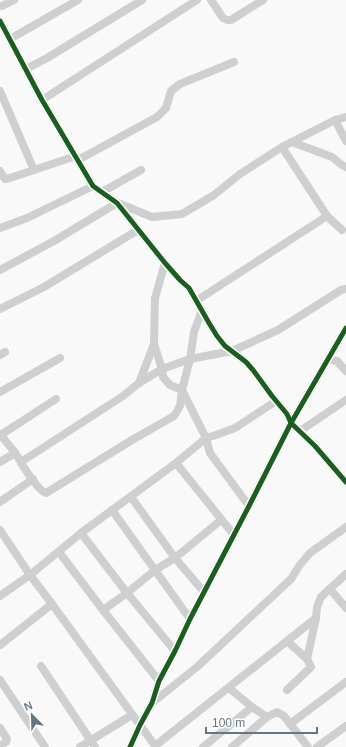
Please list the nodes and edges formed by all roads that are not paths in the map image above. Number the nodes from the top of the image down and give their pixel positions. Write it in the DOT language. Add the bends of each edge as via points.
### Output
graph roads {
  1 [pos="14,0"];
  2 [pos="78,0"];
  3 [pos="142,0"];
  4 [pos="197,0"];
  5 [pos="212,0"];
  6 [pos="264,0"];
  7 [pos="2,6"];
  8 [pos="0,21"];
  9 [pos="10,39"];
  10 [pos="234,62"];
  11 [pos="26,69"];
  12 [pos="0,91"];
  13 [pos="42,100"];
  14 [pos="346,117"];
  15 [pos="335,120"];
  16 [pos="346,141"];
  17 [pos="292,142"];
  18 [pos="282,148"];
  19 [pos="77,158"];
  20 [pos="346,167"];
  21 [pos="34,170"];
  22 [pos="141,170"];
  23 [pos="0,171"];
  24 [pos="93,186"];
  25 [pos="102,192"];
  26 [pos="117,203"];
  27 [pos="327,216"];
  28 [pos="0,228"];
  29 [pos="138,230"];
  30 [pos="342,230"];
  31 [pos="165,263"];
  32 [pos="0,270"];
  33 [pos="346,288"];
  34 [pos="196,301"];
  35 [pos="0,309"];
  36 [pos="202,310"];
  37 [pos="346,328"];
  38 [pos="154,344"];
  39 [pos="232,351"];
  40 [pos="60,358"];
  41 [pos="190,359"];
  42 [pos="328,359"];
  43 [pos="162,369"];
  44 [pos="346,371"];
  45 [pos="139,383"];
  46 [pos="182,390"];
  47 [pos="0,392"];
  48 [pos="56,399"];
  49 [pos="346,400"];
  50 [pos="276,401"];
  51 [pos="291,423"];
  52 [pos="300,431"];
  53 [pos="0,435"];
  54 [pos="206,438"];
  55 [pos="15,453"];
  56 [pos="0,462"];
  57 [pos="21,462"];
  58 [pos="176,463"];
  59 [pos="32,479"];
  60 [pos="346,482"];
  61 [pos="131,497"];
  62 [pos="0,502"];
  63 [pos="249,506"];
  64 [pos="112,510"];
  65 [pos="221,520"];
  66 [pos="346,527"];
  67 [pos="0,530"];
  68 [pos="81,533"];
  69 [pos="234,535"];
  70 [pos="59,552"];
  71 [pos="175,558"];
  72 [pos="155,570"];
  73 [pos="346,574"];
  74 [pos="30,575"];
  75 [pos="330,589"];
  76 [pos="204,592"];
  77 [pos="127,593"];
  78 [pos="0,596"];
  79 [pos="52,604"];
  80 [pos="346,608"];
  81 [pos="103,610"];
  82 [pos="190,618"];
  83 [pos="316,618"];
  84 [pos="287,641"];
  85 [pos="0,645"];
  86 [pos="175,651"];
  87 [pos="307,659"];
  88 [pos="41,666"];
  89 [pos="0,680"];
  90 [pos="159,681"];
  91 [pos="346,682"];
  92 [pos="228,688"];
  93 [pos="286,690"];
  94 [pos="152,703"];
  95 [pos="252,707"];
  96 [pos="132,715"];
  97 [pos="267,717"];
  98 [pos="290,724"];
  99 [pos="140,725"];
  100 [pos="346,726"];
  101 [pos="0,728"];
  102 [pos="92,744"];
  103 [pos="0,746"];
  104 [pos="156,746"];
  105 [pos="45,747"];
  106 [pos="80,747"];
  107 [pos="130,747"];
  108 [pos="203,747"];
  109 [pos="232,747"];
  110 [pos="308,747"];
  111 [pos="317,747"];
  1 -- 7 [label="street"];
  2 -- 9 [label="street"];
  3 -- 11 [label="street"];
  4 -- 13 [label="street"];
  5 -- 6 [label="street" via="227,20"];
  8 -- 9 [label="street"];
  9 -- 11 [label="street"];
  10 -- 19 [label="street" via="180,84 171,91 166,108 157,117"];
  11 -- 13 [label="street"];
  12 -- 21 [label="street"];
  13 -- 19 [label="street"];
  14 -- 15 [label="street"];
  15 -- 16 [label="street"];
  15 -- 17 [label="street"];
  17 -- 18 [label="street"];
  17 -- 20 [label="street" via="332,157"];
  18 -- 26 [label="street" via="182,214 152,217"];
  18 -- 27 [label="street"];
  19 -- 21 [label="street"];
  19 -- 24 [label="street"];
  21 -- 23 [label="street" via="5,179"];
  22 -- 25 [label="street"];
  24 -- 25 [label="street"];
  24 -- 28 [label="street"];
  25 -- 26 [label="street"];
  26 -- 29 [label="street"];
  26 -- 32 [label="street"];
  27 -- 30 [label="street"];
  27 -- 34 [label="street"];
  29 -- 31 [label="street"];
  29 -- 35 [label="street" via="44,287"];
  31 -- 34 [label="street" via="188,288"];
  31 -- 38 [label="street" via="155,298"];
  33 -- 39 [label="street" via="278,330"];
  34 -- 36 [label="street"];
  36 -- 39 [label="street" via="217,336"];
  36 -- 41 [label="street" via="194,332"];
  37 -- 42 [label="street"];
  38 -- 43 [label="street"];
  38 -- 45 [label="street"];
  39 -- 41 [label="street"];
  39 -- 50 [label="street" via="246,362"];
  40 -- 47 [label="street"];
  41 -- 43 [label="street"];
  41 -- 46 [label="street"];
  42 -- 44 [label="street" via="337,361"];
  42 -- 51 [label="street"];
  43 -- 45 [label="street"];
  43 -- 46 [label="street" via="163,377 170,385"];
  45 -- 57 [label="street"];
  46 -- 54 [label="street"];
  46 -- 59 [label="street" via="180,406 174,416 46,493 42,492"];
  48 -- 53 [label="street"];
  49 -- 52 [label="street"];
  50 -- 51 [label="street"];
  50 -- 54 [label="street" via="235,428"];
  51 -- 52 [label="street"];
  51 -- 63 [label="street"];
  52 -- 60 [label="street"];
  53 -- 55 [label="street"];
  54 -- 58 [label="street"];
  54 -- 63 [label="street" via="210,453"];
  55 -- 56 [label="street"];
  55 -- 57 [label="street"];
  57 -- 59 [label="street"];
  58 -- 61 [label="street"];
  58 -- 65 [label="street"];
  59 -- 62 [label="street"];
  61 -- 64 [label="street"];
  61 -- 71 [label="street"];
  63 -- 69 [label="street"];
  64 -- 68 [label="street"];
  64 -- 72 [label="street"];
  65 -- 69 [label="street"];
  65 -- 71 [label="street"];
  66 -- 94 [label="street" via="310,554 286,584 197,666"];
  67 -- 74 [label="street"];
  68 -- 70 [label="street"];
  68 -- 77 [label="street"];
  69 -- 76 [label="street"];
  70 -- 74 [label="street"];
  70 -- 81 [label="street"];
  71 -- 72 [label="street"];
  71 -- 76 [label="street"];
  72 -- 77 [label="street"];
  72 -- 82 [label="street"];
  73 -- 75 [label="street"];
  74 -- 78 [label="street"];
  74 -- 79 [label="street"];
  75 -- 80 [label="street"];
  75 -- 83 [label="street" via="321,597"];
  76 -- 82 [label="street"];
  77 -- 81 [label="street"];
  77 -- 86 [label="street"];
  79 -- 85 [label="street"];
  79 -- 96 [label="street"];
  81 -- 90 [label="street"];
  82 -- 86 [label="street"];
  83 -- 84 [label="street"];
  83 -- 87 [label="street"];
  84 -- 87 [label="street"];
  84 -- 92 [label="street"];
  86 -- 90 [label="street"];
  87 -- 93 [label="street" via="311,668"];
  88 -- 102 [label="street"];
  89 -- 105 [label="street"];
  90 -- 94 [label="street"];
  91 -- 98 [label="street"];
  92 -- 95 [label="street"];
  92 -- 104 [label="street"];
  94 -- 99 [label="street"];
  95 -- 97 [label="street"];
  95 -- 108 [label="street"];
  96 -- 99 [label="street"];
  96 -- 102 [label="street"];
  97 -- 98 [label="street" via="277,712"];
  97 -- 109 [label="street"];
  98 -- 110 [label="street"];
  99 -- 104 [label="street"];
  99 -- 107 [label="street"];
  100 -- 111 [label="street"];
  101 -- 103 [label="street" via="7,739"];
  102 -- 106 [label="street"];
}
